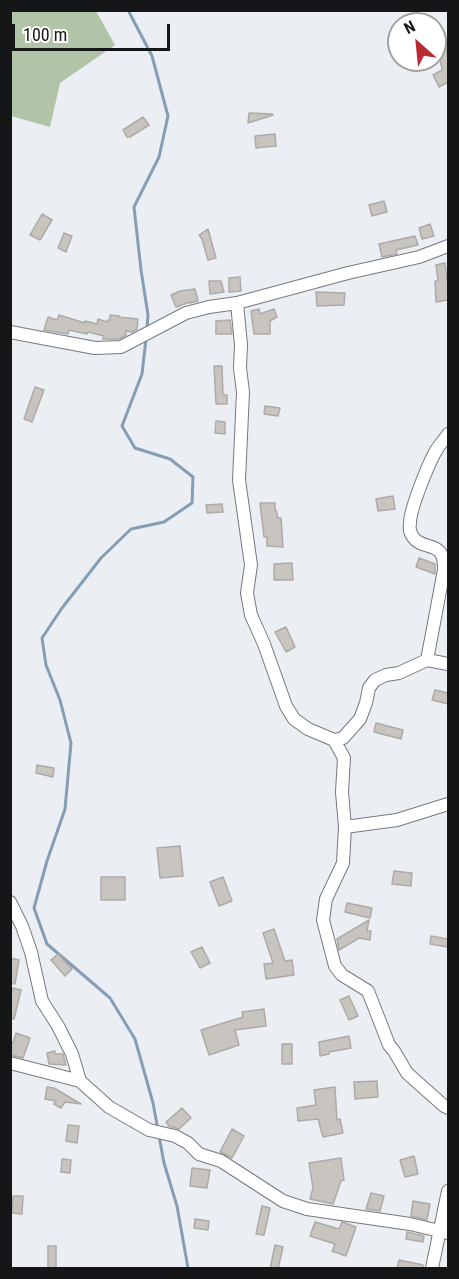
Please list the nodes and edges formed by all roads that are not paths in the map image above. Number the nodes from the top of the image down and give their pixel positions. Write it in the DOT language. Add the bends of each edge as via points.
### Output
graph roads {
  1 [pos="448,246"];
  2 [pos="237,303"];
  3 [pos="10,332"];
  4 [pos="448,435"];
  5 [pos="427,660"];
  6 [pos="448,664"];
  7 [pos="333,740"];
  8 [pos="448,804"];
  9 [pos="345,826"];
  10 [pos="10,902"];
  11 [pos="10,1063"];
  12 [pos="80,1081"];
  13 [pos="448,1108"];
  14 [pos="448,1191"];
  15 [pos="444,1232"];
  16 [pos="432,1269"];
  1 -- 2 [label="street" via="419,257"];
  2 -- 3 [label="street" via="186,313 122,348 95,348"];
  2 -- 7 [label="street" via="243,392 238,480 251,565 247,593 251,615 294,719"];
  4 -- 5 [label="street" via="436,450 409,524 416,541 431,546 444,560"];
  5 -- 6 [label="street"];
  5 -- 7 [label="street" via="375,680 360,719 343,738"];
  7 -- 9 [label="street" via="344,758"];
  8 -- 9 [label="street" via="397,820"];
  9 -- 13 [label="street" via="343,863 326,899 323,921 335,966 368,991 389,1045 407,1073"];
  10 -- 12 [label="street" via="31,952 42,1001 72,1054"];
  11 -- 12 [label="street"];
  12 -- 15 [label="street" via="109,1107 149,1130 189,1143 200,1154 221,1161 283,1201 307,1209"];
  14 -- 15 [label="street"];
  15 -- 16 [label="street"];
}
